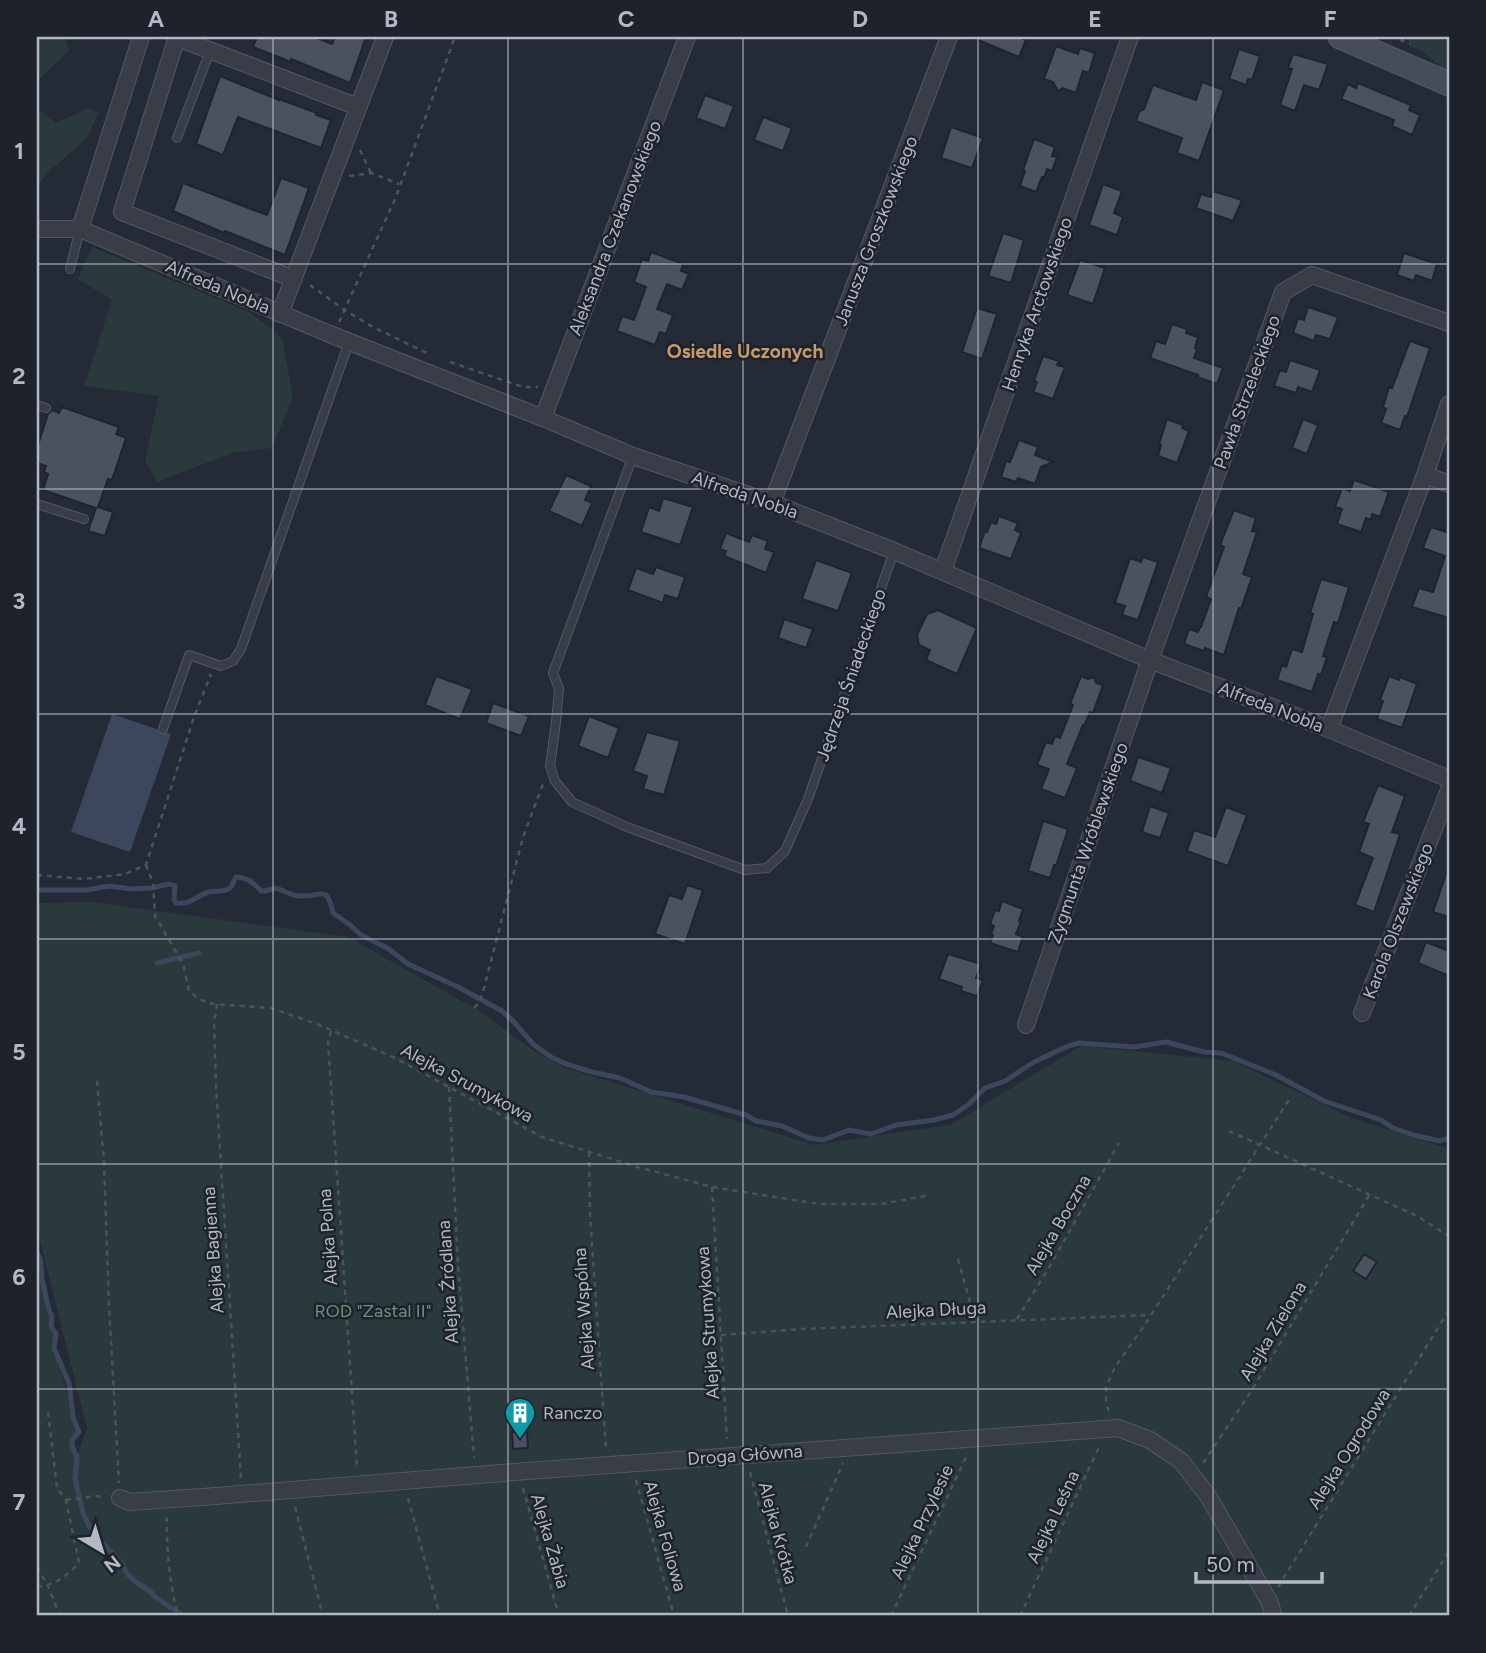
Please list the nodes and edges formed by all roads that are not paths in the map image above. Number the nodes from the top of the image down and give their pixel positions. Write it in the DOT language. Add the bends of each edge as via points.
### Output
graph roads {
  1 [pos="141,37"];
  2 [pos="176,37"];
  3 [pos="385,37"];
  4 [pos="687,37"];
  5 [pos="949,37"];
  6 [pos="1130,37"];
  7 [pos="1340,37"];
  8 [pos="210,51"];
  9 [pos="1449,84"];
  10 [pos="358,107"];
  11 [pos="177,138"];
  12 [pos="37,229"];
  13 [pos="80,229"];
  14 [pos="70,269"];
  15 [pos="294,279"];
  16 [pos="281,314"];
  17 [pos="1449,323"];
  18 [pos="349,342"];
  19 [pos="1449,404"];
  20 [pos="543,418"];
  21 [pos="633,456"];
  22 [pos="1425,475"];
  23 [pos="1449,484"];
  24 [pos="37,503"];
  25 [pos="772,503"];
  26 [pos="84,519"];
  27 [pos="894,551"];
  28 [pos="943,571"];
  29 [pos="1150,660"];
  30 [pos="163,729"];
  31 [pos="1329,729"];
  32 [pos="1449,779"];
  33 [pos="1449,790"];
  34 [pos="1362,1013"];
  35 [pos="1026,1025"];
  36 [pos="120,1498"];
  37 [pos="1272,1609"];
  1 -- 13 [label="street"];
  2 -- 8 [label="street"];
  2 -- 15 [label="street" via="122,212"];
  3 -- 10 [label="street"];
  4 -- 20 [label="street, Aleksandra Czekanowskiego"];
  5 -- 25 [label="street, Janusza Groszkowskiego"];
  6 -- 28 [label="street, Henryka Arctowskiego"];
  7 -- 9 [label="main road"];
  8 -- 10 [label="street"];
  8 -- 11 [label="lane"];
  10 -- 15 [label="street"];
  12 -- 13 [label="street, Alfreda Nobla"];
  13 -- 14 [label="lane"];
  13 -- 16 [label="street, Alfreda Nobla"];
  15 -- 16 [label="street"];
  16 -- 18 [label="street, Alfreda Nobla"];
  17 -- 29 [label="street, Pawła Strzeleckiego" via="1312,275 1283,292"];
  18 -- 20 [label="street, Alfreda Nobla"];
  18 -- 30 [label="lane" via="241,649 233,661 221,666 189,655"];
  19 -- 22 [label="street"];
  20 -- 21 [label="street, Alfreda Nobla"];
  21 -- 25 [label="street, Alfreda Nobla"];
  21 -- 27 [label="lane, Jędrzeja Śniadeckiego" via="553,673 559,689 550,766 555,781 572,802 745,870 767,867 785,851 808,799"];
  22 -- 23 [label="street"];
  22 -- 31 [label="street"];
  24 -- 26 [label="lane"];
  25 -- 27 [label="street, Alfreda Nobla"];
  27 -- 28 [label="street, Alfreda Nobla"];
  28 -- 29 [label="street, Alfreda Nobla"];
  29 -- 31 [label="street, Alfreda Nobla"];
  29 -- 35 [label="street, Zygmunta Wróblewskiego"];
  31 -- 32 [label="street, Alfreda Nobla"];
  33 -- 34 [label="street, Karola Olszewskiego"];
  36 -- 37 [label="street, Droga Główna" via="129,1502 167,1500 1113,1428 1150,1440 1181,1461 1208,1496"];
}
